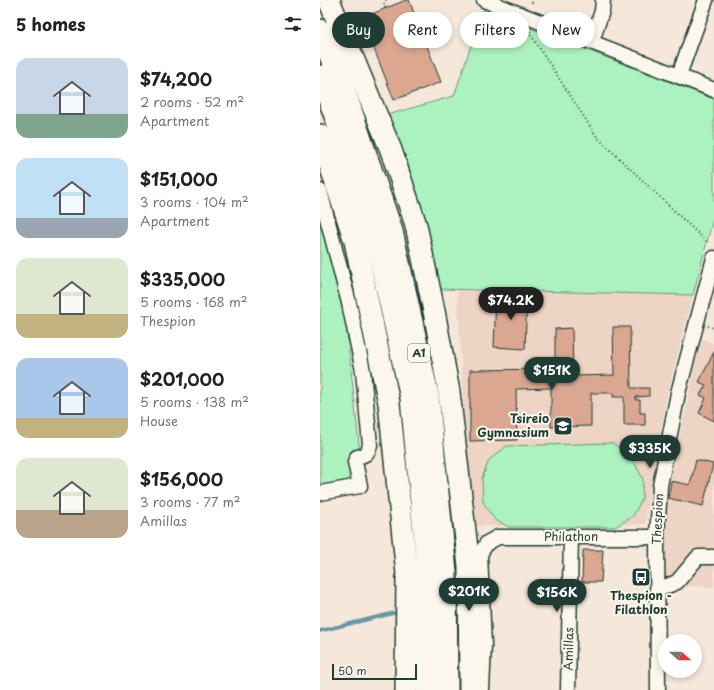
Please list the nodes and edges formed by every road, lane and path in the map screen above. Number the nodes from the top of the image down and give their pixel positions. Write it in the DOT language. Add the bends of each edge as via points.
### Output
graph roads {
  1 [pos="386,0"];
  2 [pos="484,0"];
  3 [pos="603,0"];
  4 [pos="706,0"];
  5 [pos="329,3"];
  6 [pos="385,8"];
  7 [pos="537,20"];
  8 [pos="530,25"];
  9 [pos="320,30"];
  10 [pos="595,32"];
  11 [pos="595,42"];
  12 [pos="678,75"];
  13 [pos="320,76"];
  14 [pos="714,90"];
  15 [pos="320,135"];
  16 [pos="320,191"];
  17 [pos="708,243"];
  18 [pos="714,258"];
  19 [pos="320,493"];
  20 [pos="571,536"];
  21 [pos="656,537"];
  22 [pos="714,557"];
  23 [pos="657,590"];
  24 [pos="406,690"];
  25 [pos="427,690"];
  26 [pos="447,690"];
  27 [pos="470,690"];
  28 [pos="482,690"];
  29 [pos="568,690"];
  30 [pos="658,690"];
  31 [pos="662,690"];
  1 -- 6 [label="path"];
  2 -- 7 [label="street"];
  3 -- 10 [label="street"];
  4 -- 12 [label="street"];
  5 -- 27 [label="highway" via="391,150 416,225 449,392 469,566"];
  8 -- 17 [label="path" via="530,35 597,137"];
  9 -- 26 [label="highway, A1" via="349,104 392,231 428,395 446,572"];
  11 -- 12 [label="street"];
  12 -- 14 [label="street"];
  13 -- 25 [label="highway, A1" via="375,235 411,398 428,574"];
  15 -- 24 [label="highway" via="355,241 389,402 407,574"];
  16 -- 19 [label="street" via="350,303 363,371 370,445 369,452 357,457 355,462 360,486"];
  18 -- 21 [label="street, Thespion" via="678,393 660,486"];
  20 -- 21 [label="street, Philathon"];
  20 -- 28 [label="street, Philathon" via="498,537 487,543 480,554 484,645"];
  20 -- 29 [label="street, Amillas"];
  21 -- 23 [label="street, Thespion"];
  22 -- 23 [label="street" via="698,557 677,582"];
  23 -- 30 [label="street, Thespion"];
  30 -- 31 [label="street"];
}
